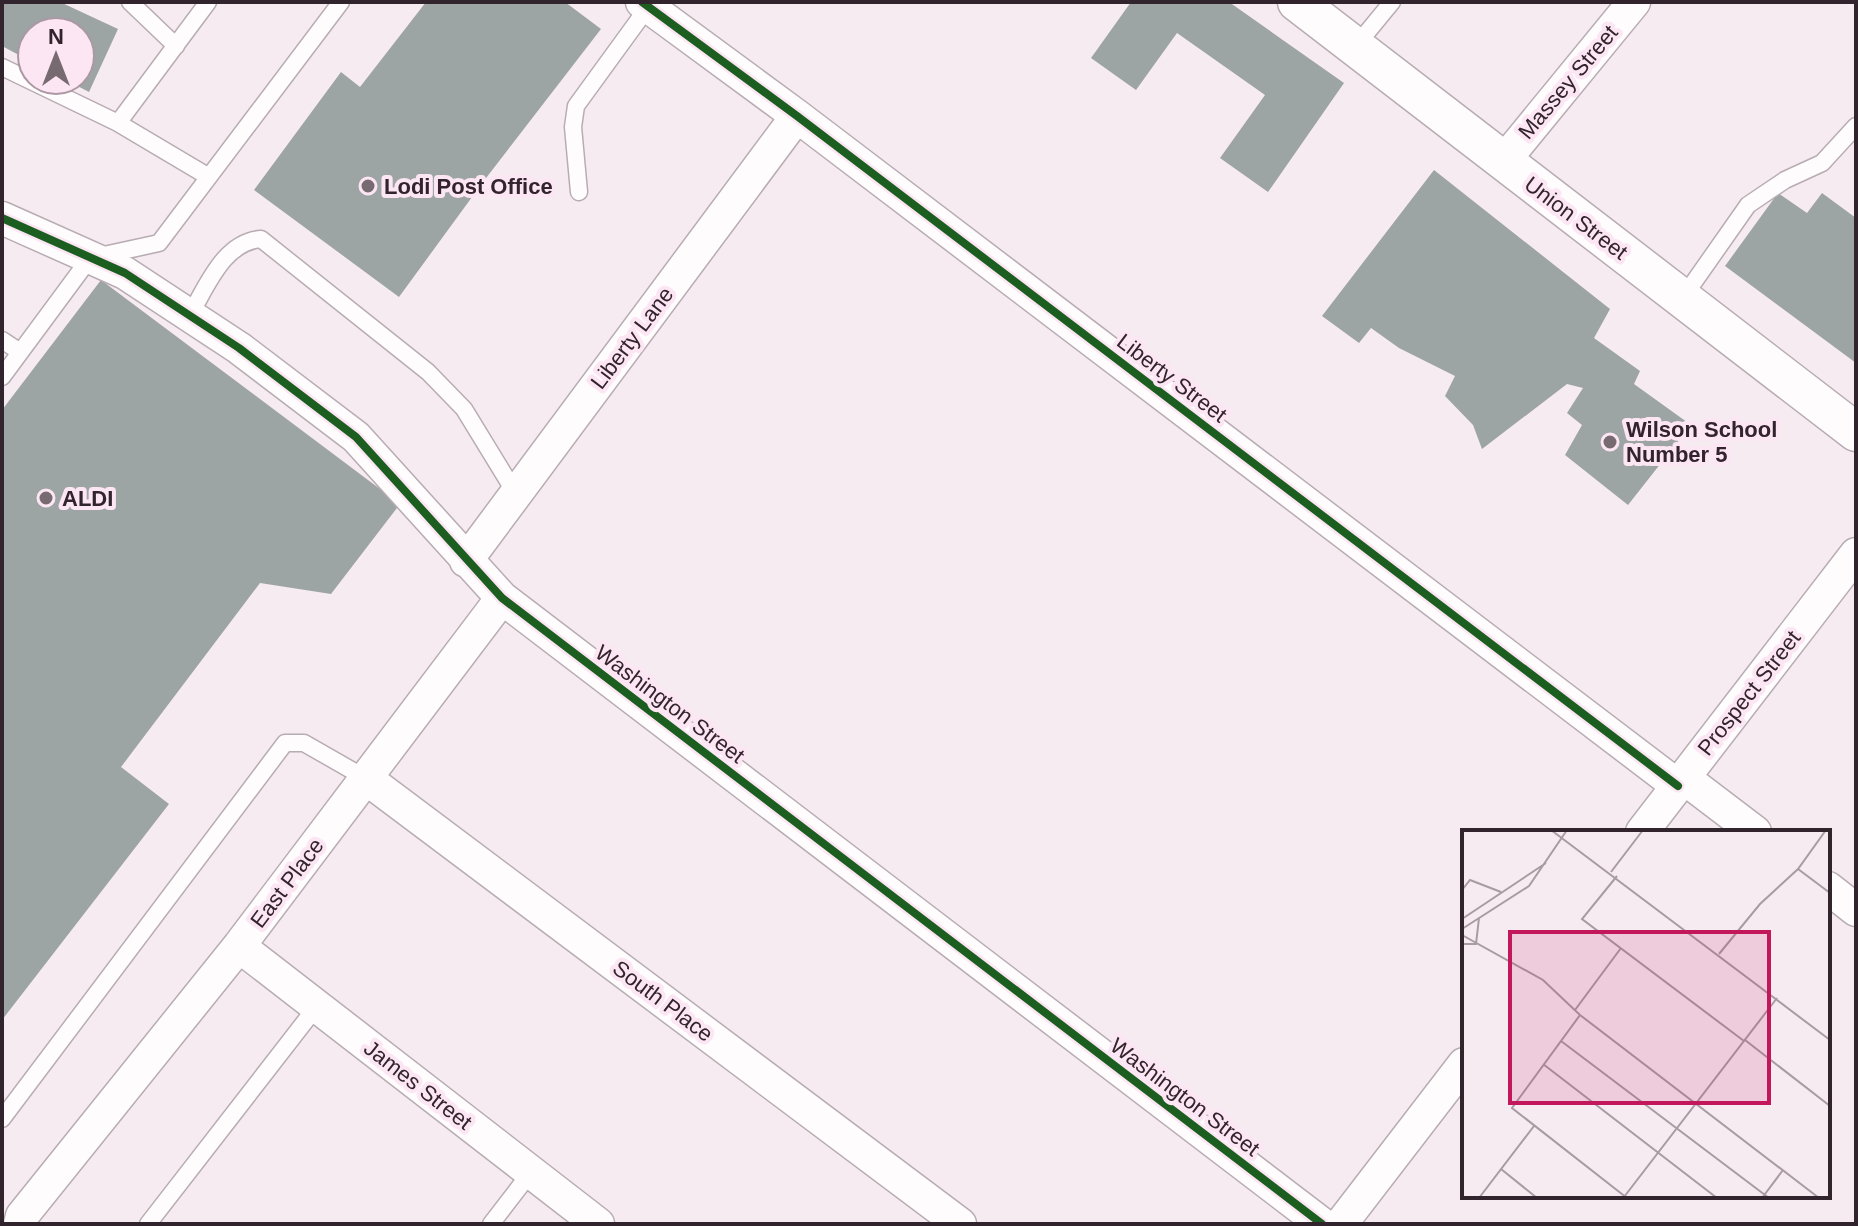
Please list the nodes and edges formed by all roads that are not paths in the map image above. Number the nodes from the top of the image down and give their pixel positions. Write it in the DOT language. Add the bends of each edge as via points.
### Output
graph roads {
  1 [pos="130,2"];
  2 [pos="208,2"];
  3 [pos="341,2"];
  4 [pos="1297,2"];
  5 [pos="1392,2"];
  6 [pos="1634,2"];
  7 [pos="645,4"];
  8 [pos="176,46"];
  9 [pos="1355,47"];
  10 [pos="2,67"];
  11 [pos="797,116"];
  12 [pos="118,123"];
  13 [pos="1856,126"];
  14 [pos="1503,162"];
  15 [pos="209,177"];
  16 [pos="579,192"];
  17 [pos="2,218"];
  18 [pos="90,258"];
  19 [pos="1682,299"];
  20 [pos="189,316"];
  21 [pos="2,340"];
  22 [pos="20,352"];
  23 [pos="2,377"];
  24 [pos="1856,432"];
  25 [pos="516,494"];
  26 [pos="1856,554"];
  27 [pos="466,561"];
  28 [pos="502,598"];
  29 [pos="367,779"];
  30 [pos="1681,782"];
  31 [pos="1644,830"];
  32 [pos="1752,830"];
  33 [pos="1830,890"];
  34 [pos="1856,910"];
  35 [pos="239,946"];
  36 [pos="317,1006"];
  37 [pos="1462,1067"];
  38 [pos="2,1119"];
  39 [pos="531,1172"];
  40 [pos="20,1224"];
  41 [pos="148,1224"];
  42 [pos="491,1224"];
  43 [pos="598,1224"];
  44 [pos="960,1224"];
  45 [pos="1322,1224"];
  46 [pos="1341,1224"];
  1 -- 8 [label="lane"];
  2 -- 8 [label="lane"];
  3 -- 15 [label="lane"];
  4 -- 9 [label="street, Union Street"];
  5 -- 9 [label="lane"];
  6 -- 14 [label="street, Massey Street"];
  7 -- 11 [label="street, Liberty Street"];
  7 -- 16 [label="lane" via="576,106"];
  8 -- 12 [label="lane"];
  9 -- 14 [label="street, Union Street"];
  10 -- 12 [label="lane"];
  11 -- 25 [label="street, Liberty Lane"];
  11 -- 30 [label="street, Liberty Street"];
  12 -- 15 [label="lane"];
  13 -- 19 [label="lane" via="1822,163 1748,205"];
  14 -- 19 [label="street, Union Street"];
  15 -- 18 [label="lane" via="159,243"];
  17 -- 18 [label="street, Washington Street"];
  18 -- 20 [label="street, Washington Street" via="125,273"];
  18 -- 22 [label="lane"];
  19 -- 24 [label="street, Union Street"];
  20 -- 25 [label="lane" via="226,255 245,240 261,239 428,372 464,409"];
  20 -- 27 [label="street, Washington Street" via="356,437"];
  21 -- 22 [label="lane"];
  22 -- 23 [label="lane"];
  25 -- 27 [label="street, Liberty Lane"];
  26 -- 30 [label="street, Prospect Street"];
  27 -- 28 [label="street, Washington Street"];
  28 -- 29 [label="street, East Place"];
  28 -- 45 [label="street, Washington Street"];
  29 -- 35 [label="street, East Place"];
  29 -- 38 [label="lane" via="304,743 285,743"];
  29 -- 44 [label="street, South Place"];
  30 -- 31 [label="street, Prospect Street"];
  30 -- 32 [label="street, Liberty Street"];
  33 -- 34 [label="street"];
  35 -- 36 [label="street, James Street"];
  35 -- 40 [label="street, East Place"];
  36 -- 39 [label="street, James Street"];
  36 -- 41 [label="lane"];
  37 -- 46 [label="street"];
  39 -- 42 [label="lane"];
  39 -- 43 [label="street, James Street"];
}
